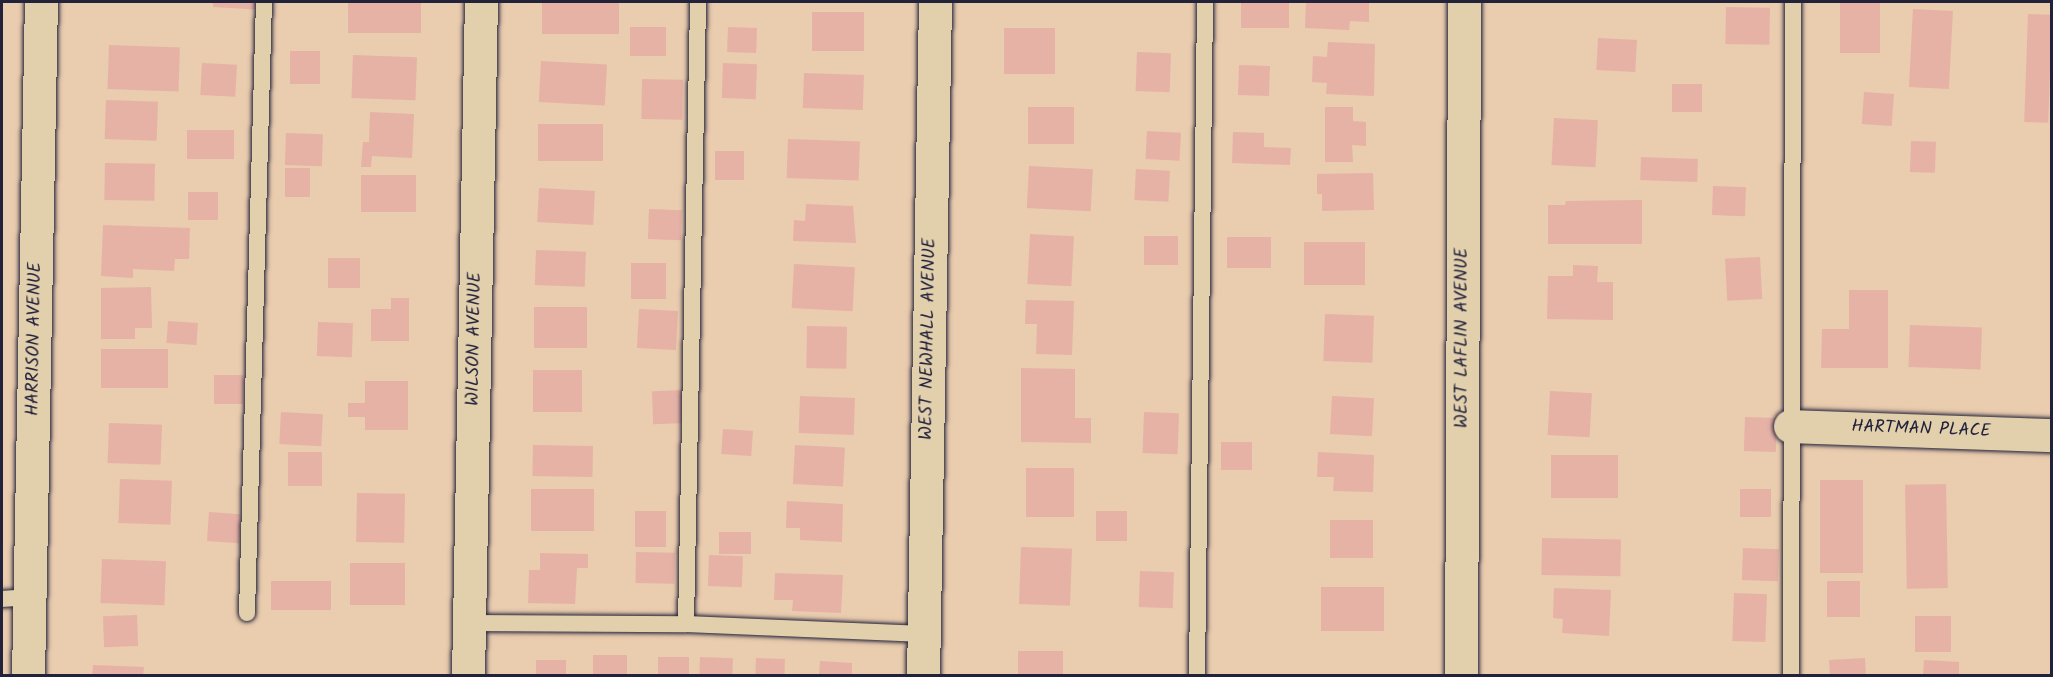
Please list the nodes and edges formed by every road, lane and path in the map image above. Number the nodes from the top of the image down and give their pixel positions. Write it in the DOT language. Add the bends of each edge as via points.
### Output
graph roads {
  1 [pos="41,2"];
  2 [pos="264,2"];
  3 [pos="481,2"];
  4 [pos="698,2"];
  5 [pos="935,2"];
  6 [pos="1205,2"];
  7 [pos="1464,2"];
  8 [pos="1793,2"];
  9 [pos="1790,426"];
  10 [pos="2052,435"];
  11 [pos="16,598"];
  12 [pos="247,613"];
  13 [pos="469,623"];
  14 [pos="686,624"];
  15 [pos="924,634"];
  16 [pos="28,675"];
  17 [pos="468,675"];
  18 [pos="923,675"];
  19 [pos="1197,675"];
  20 [pos="1461,675"];
  21 [pos="1791,675"];
  1 -- 11 [label="street, HARRISON AVENUE"];
  2 -- 12 [label="lane"];
  3 -- 13 [label="street, WILSON AVENUE"];
  4 -- 14 [label="lane"];
  5 -- 15 [label="street, WEST NEWHALL AVENUE"];
  6 -- 19 [label="lane"];
  7 -- 20 [label="street, WEST LAFLIN AVENUE"];
  8 -- 9 [label="lane"];
  9 -- 10 [label="street, HARTMAN PLACE"];
  9 -- 21 [label="lane"];
  11 -- 16 [label="street, HARRISON AVENUE"];
  13 -- 14 [label="lane"];
  13 -- 17 [label="street, WILSON AVENUE"];
  14 -- 15 [label="lane"];
  15 -- 18 [label="street, WEST NEWHALL AVENUE"];
}
